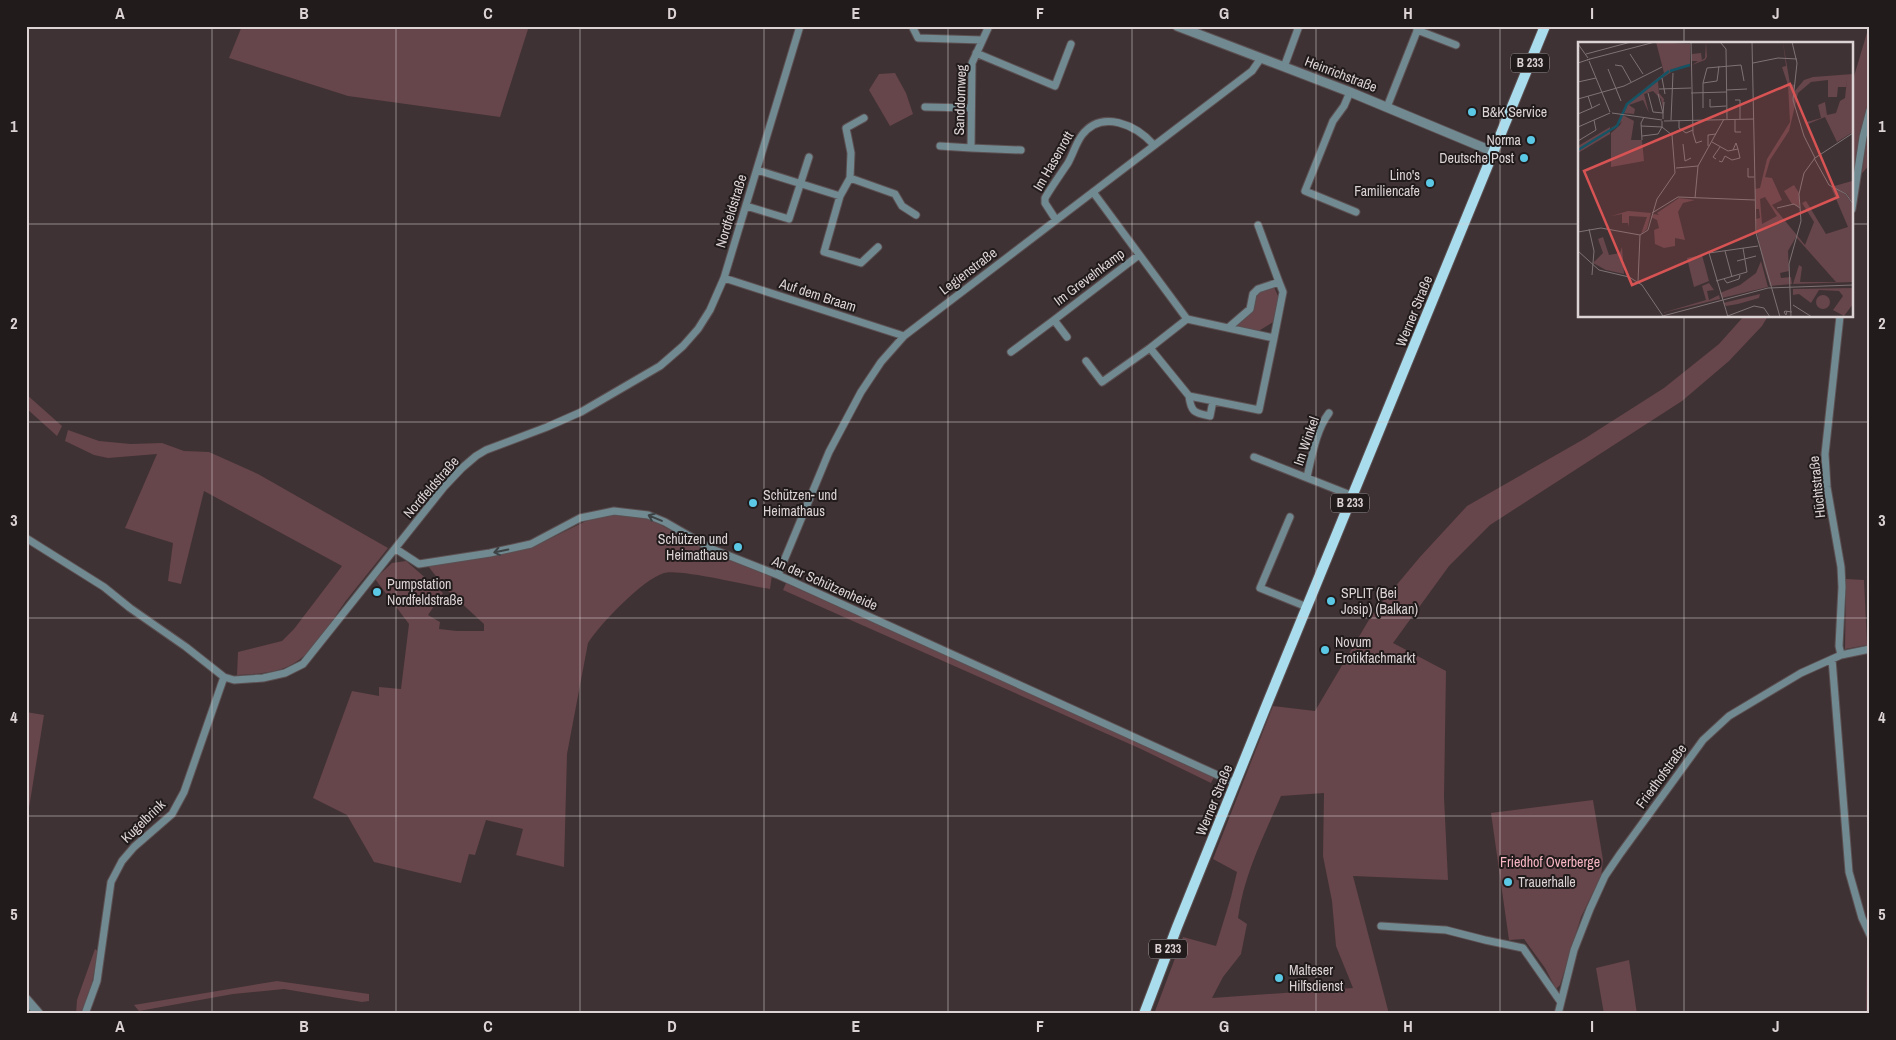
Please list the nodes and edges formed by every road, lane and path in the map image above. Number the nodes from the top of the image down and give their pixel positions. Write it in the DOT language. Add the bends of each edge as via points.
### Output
graph roads {
  1 [pos="800,26"];
  2 [pos="912,26"];
  3 [pos="989,26"];
  4 [pos="1177,26"];
  5 [pos="1299,26"];
  6 [pos="1545,26"];
  7 [pos="1418,28"];
  8 [pos="982,40"];
  9 [pos="1071,44"];
  10 [pos="1456,45"];
  11 [pos="976,53"];
  12 [pos="1261,58"];
  13 [pos="1284,66"];
  14 [pos="1350,92"];
  15 [pos="925,107"];
  16 [pos="1387,107"];
  17 [pos="971,108"];
  18 [pos="1870,110"];
  19 [pos="864,118"];
  20 [pos="1154,145"];
  21 [pos="940,146"];
  22 [pos="971,148"];
  23 [pos="1021,150"];
  24 [pos="1494,152"];
  25 [pos="809,157"];
  26 [pos="757,170"];
  27 [pos="850,178"];
  28 [pos="800,183"];
  29 [pos="1093,192"];
  30 [pos="840,196"];
  31 [pos="1854,196"];
  32 [pos="746,206"];
  33 [pos="1356,212"];
  34 [pos="916,215"];
  35 [pos="1056,220"];
  36 [pos="1258,225"];
  37 [pos="878,247"];
  38 [pos="1139,255"];
  39 [pos="724,278"];
  40 [pos="1279,282"];
  41 [pos="1840,318"];
  42 [pos="1187,319"];
  43 [pos="1054,320"];
  44 [pos="1228,328"];
  45 [pos="904,336"];
  46 [pos="1067,337"];
  47 [pos="1274,338"];
  48 [pos="1150,348"];
  49 [pos="1011,352"];
  50 [pos="1086,362"];
  51 [pos="1189,396"];
  52 [pos="1213,401"];
  53 [pos="1329,412"];
  54 [pos="1254,457"];
  55 [pos="1307,477"];
  56 [pos="1353,496"];
  57 [pos="1290,517"];
  58 [pos="26,538"];
  59 [pos="396,549"];
  60 [pos="778,576"];
  61 [pos="1308,607"];
  62 [pos="1870,649"];
  63 [pos="1841,655"];
  64 [pos="1832,659"];
  65 [pos="224,677"];
  66 [pos="1236,783"];
  67 [pos="1381,926"];
  68 [pos="1870,936"];
  69 [pos="26,999"];
  70 [pos="1560,1001"];
  71 [pos="1146,1009"];
  72 [pos="39,1014"];
  73 [pos="85,1014"];
  74 [pos="1558,1014"];
  1 -- 26 [label="street, Nordfeldstraße"];
  2 -- 8 [label="street" via="918,38"];
  3 -- 8 [label="street, Sanddornweg"];
  4 -- 12 [label="street, Heinrichstraße"];
  5 -- 13 [label="street"];
  6 -- 24 [label="main road, Werner Straße / B 233"];
  7 -- 10 [label="street"];
  7 -- 16 [label="street"];
  8 -- 11 [label="street, Sanddornweg"];
  9 -- 11 [label="street, Sanddornweg" via="1055,86"];
  11 -- 17 [label="street, Sanddornweg" via="972,63"];
  12 -- 13 [label="street, Heinrichstraße"];
  12 -- 20 [label="street, Legienstraße" via="1255,68"];
  13 -- 14 [label="street, Heinrichstraße"];
  14 -- 16 [label="street, Heinrichstraße"];
  14 -- 33 [label="street" via="1333,121 1305,191"];
  15 -- 17 [label="street"];
  16 -- 24 [label="street, Heinrichstraße"];
  17 -- 22 [label="street, Sanddornweg"];
  18 -- 31 [label="street"];
  19 -- 27 [label="street" via="846,128 851,153"];
  20 -- 29 [label="street, Legienstraße"];
  20 -- 35 [label="street, Im Hasenrott" via="1140,132 1119,122 1101,122 1089,128 1045,199"];
  21 -- 22 [label="street, Sanddornweg"];
  22 -- 23 [label="street, Sanddornweg"];
  24 -- 56 [label="main road, Werner Straße / B 233"];
  25 -- 28 [label="street"];
  26 -- 28 [label="street"];
  26 -- 32 [label="street, Nordfeldstraße"];
  27 -- 30 [label="street"];
  27 -- 34 [label="street" via="895,194 902,206"];
  28 -- 30 [label="street"];
  28 -- 32 [label="street" via="789,219"];
  29 -- 35 [label="street, Legienstraße"];
  29 -- 38 [label="street, Im Grevelnkamp"];
  30 -- 37 [label="street" via="824,252 861,263"];
  32 -- 39 [label="street, Nordfeldstraße"];
  35 -- 45 [label="street, Legienstraße"];
  36 -- 40 [label="street"];
  38 -- 42 [label="street, Im Grevelnkamp"];
  38 -- 43 [label="street, Im Grevelnkamp"];
  39 -- 45 [label="street, Auf dem Braam"];
  39 -- 59 [label="street, Nordfeldstraße" via="705,318 672,357 581,412 476,456 444,488"];
  40 -- 44 [label="street" via="1258,289 1253,294 1250,309"];
  40 -- 47 [label="street" via="1283,292"];
  41 -- 63 [label="street, Hüchtstraße" via="1825,454 1841,567"];
  42 -- 44 [label="street"];
  42 -- 48 [label="street"];
  43 -- 46 [label="street, Im Grevelnkamp"];
  43 -- 49 [label="street, Im Grevelnkamp"];
  44 -- 47 [label="street"];
  45 -- 60 [label="street, Legienstraße" via="880,362 861,392 830,452"];
  47 -- 52 [label="street" via="1259,410"];
  48 -- 50 [label="street" via="1102,382"];
  48 -- 51 [label="street"];
  51 -- 52 [label="street"];
  51 -- 52 [label="street" via="1190,406 1196,413 1210,416"];
  53 -- 55 [label="street, Im Winkel"];
  54 -- 55 [label="street, Im Winkel"];
  55 -- 56 [label="street, Im Winkel"];
  56 -- 61 [label="main road, Werner Straße / B 233"];
  57 -- 61 [label="street" via="1260,588"];
  58 -- 65 [label="street" via="104,587"];
  60 -- 59 [label="street, An der Schützenheide, one-way" via="712,549 648,515 614,510 580,518 531,544 490,553 419,564"];
  59 -- 65 [label="street, Nordfeldstraße" via="303,664 285,673 263,678 234,680"];
  60 -- 66 [label="street, An der Schützenheide"];
  61 -- 66 [label="main road, Werner Straße / B 233"];
  62 -- 63 [label="street, Friedhofstraße"];
  63 -- 64 [label="street, Friedhofstraße"];
  64 -- 68 [label="street" via="1849,872"];
  64 -- 70 [label="street, Friedhofstraße" via="1801,673 1729,716 1703,740 1605,876 1581,929"];
  65 -- 73 [label="street, Kugelbrink" via="184,792 172,814 134,847 111,882 97,981"];
  66 -- 71 [label="main road, Werner Straße / B 233"];
  67 -- 70 [label="street" via="1446,930 1523,948"];
  69 -- 72 [label="street"];
  70 -- 74 [label="street, Friedhofstraße"];
}
